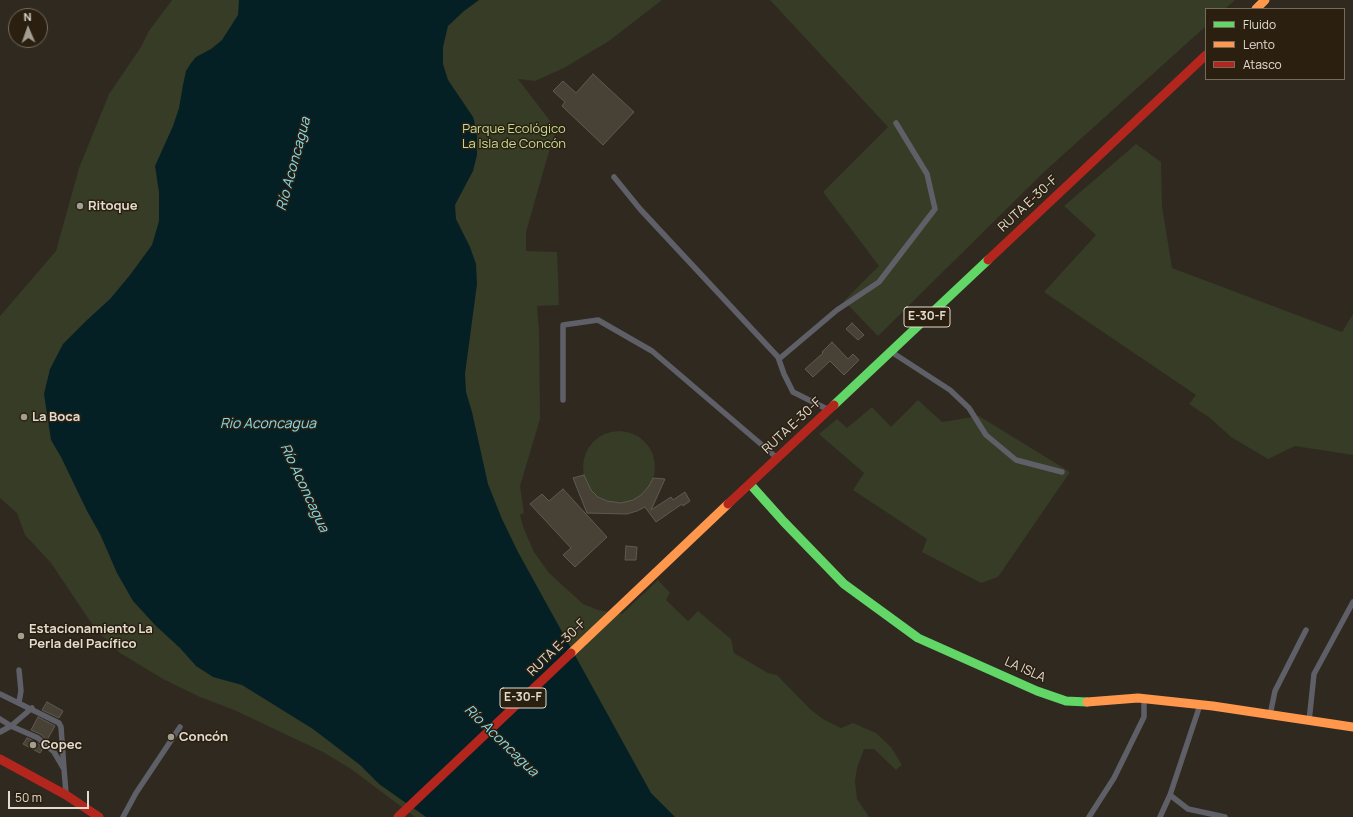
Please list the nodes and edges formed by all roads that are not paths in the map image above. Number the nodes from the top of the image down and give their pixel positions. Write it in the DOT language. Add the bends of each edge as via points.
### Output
graph roads {
  1 [pos="1265,0"];
  2 [pos="1257,8"];
  3 [pos="1205,57"];
  4 [pos="896,123"];
  5 [pos="614,177"];
  6 [pos="891,352"];
  7 [pos="779,359"];
  8 [pos="563,400"];
  9 [pos="829,410"];
  10 [pos="777,458"];
  11 [pos="1062,472"];
  12 [pos="750,484"];
  13 [pos="1353,602"];
  14 [pos="1306,630"];
  15 [pos="19,670"];
  16 [pos="0,694"];
  17 [pos="1144,699"];
  18 [pos="19,702"];
  19 [pos="1200,705"];
  20 [pos="32,708"];
  21 [pos="1270,715"];
  22 [pos="0,719"];
  23 [pos="1309,721"];
  24 [pos="11,726"];
  25 [pos="180,727"];
  26 [pos="1353,727"];
  27 [pos="0,732"];
  28 [pos="0,759"];
  29 [pos="64,769"];
  30 [pos="66,795"];
  31 [pos="1170,795"];
  32 [pos="99,817"];
  33 [pos="123,817"];
  34 [pos="398,817"];
  35 [pos="1089,817"];
  36 [pos="1160,817"];
  37 [pos="1225,817"];
  1 -- 2 [label="main road"];
  3 -- 6 [label="main road, RUTA E-30-F / E-30-F"];
  4 -- 7 [label="lane" via="927,174 936,209 879,282 837,310"];
  5 -- 7 [label="lane" via="640,209"];
  6 -- 9 [label="main road, RUTA E-30-F / E-30-F"];
  6 -- 11 [label="lane" via="950,390 969,408 986,435 1016,460"];
  7 -- 9 [label="lane" via="794,392"];
  8 -- 10 [label="lane" via="563,326 598,320 652,352"];
  9 -- 10 [label="main road, RUTA E-30-F / E-30-F"];
  10 -- 12 [label="main road, RUTA E-30-F / E-30-F"];
  12 -- 17 [label="main road, LA ISLA" via="844,584 918,638 1066,701"];
  12 -- 34 [label="main road, RUTA E-30-F / E-30-F"];
  13 -- 23 [label="lane" via="1314,674"];
  14 -- 21 [label="lane" via="1275,691"];
  15 -- 18 [label="lane"];
  16 -- 18 [label="lane"];
  17 -- 19 [label="main road, LA ISLA"];
  17 -- 35 [label="lane" via="1144,717 1114,778"];
  18 -- 20 [label="lane"];
  19 -- 21 [label="main road, LA ISLA"];
  19 -- 31 [label="lane"];
  20 -- 24 [label="lane"];
  20 -- 29 [label="lane" via="59,723"];
  21 -- 23 [label="main road, LA ISLA"];
  22 -- 24 [label="lane"];
  23 -- 26 [label="main road, LA ISLA"];
  24 -- 27 [label="lane"];
  24 -- 29 [label="lane" via="38,738 54,752"];
  25 -- 33 [label="lane"];
  28 -- 30 [label="main road"];
  29 -- 30 [label="lane"];
  30 -- 32 [label="main road"];
  31 -- 36 [label="lane"];
  31 -- 37 [label="lane" via="1188,809"];
}
